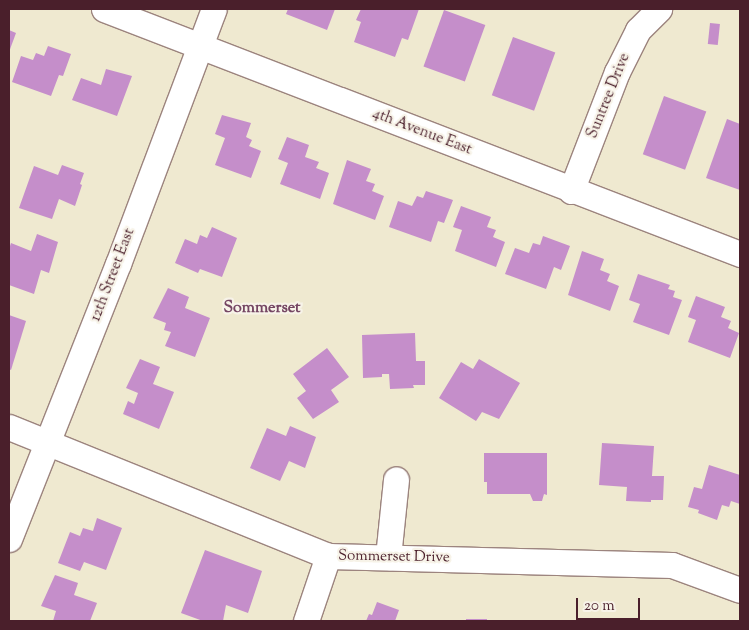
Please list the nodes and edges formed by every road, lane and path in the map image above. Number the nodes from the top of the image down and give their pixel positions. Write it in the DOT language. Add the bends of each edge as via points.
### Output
graph roads {
  1 [pos="104,9"];
  2 [pos="214,9"];
  3 [pos="659,9"];
  4 [pos="200,46"];
  5 [pos="571,191"];
  6 [pos="740,254"];
  7 [pos="9,427"];
  8 [pos="47,442"];
  9 [pos="396,479"];
  10 [pos="9,539"];
  11 [pos="328,556"];
  12 [pos="388,557"];
  13 [pos="740,590"];
  14 [pos="306,621"];
  1 -- 4 [label="street, 4th Avenue East"];
  2 -- 4 [label="street, 12th Street East"];
  3 -- 5 [label="street, Suntree Drive" via="638,30 617,72"];
  4 -- 5 [label="street, 4th Avenue East"];
  4 -- 8 [label="street, 12th Street East"];
  5 -- 6 [label="street, 4th Avenue East"];
  7 -- 8 [label="street, Sommerset Drive"];
  8 -- 10 [label="street, 12th Street East"];
  8 -- 11 [label="street, Sommerset Drive"];
  9 -- 12 [label="street"];
  11 -- 12 [label="street, Sommerset Drive"];
  11 -- 14 [label="street"];
  12 -- 13 [label="street, Sommerset Drive" via="672,565"];
}
